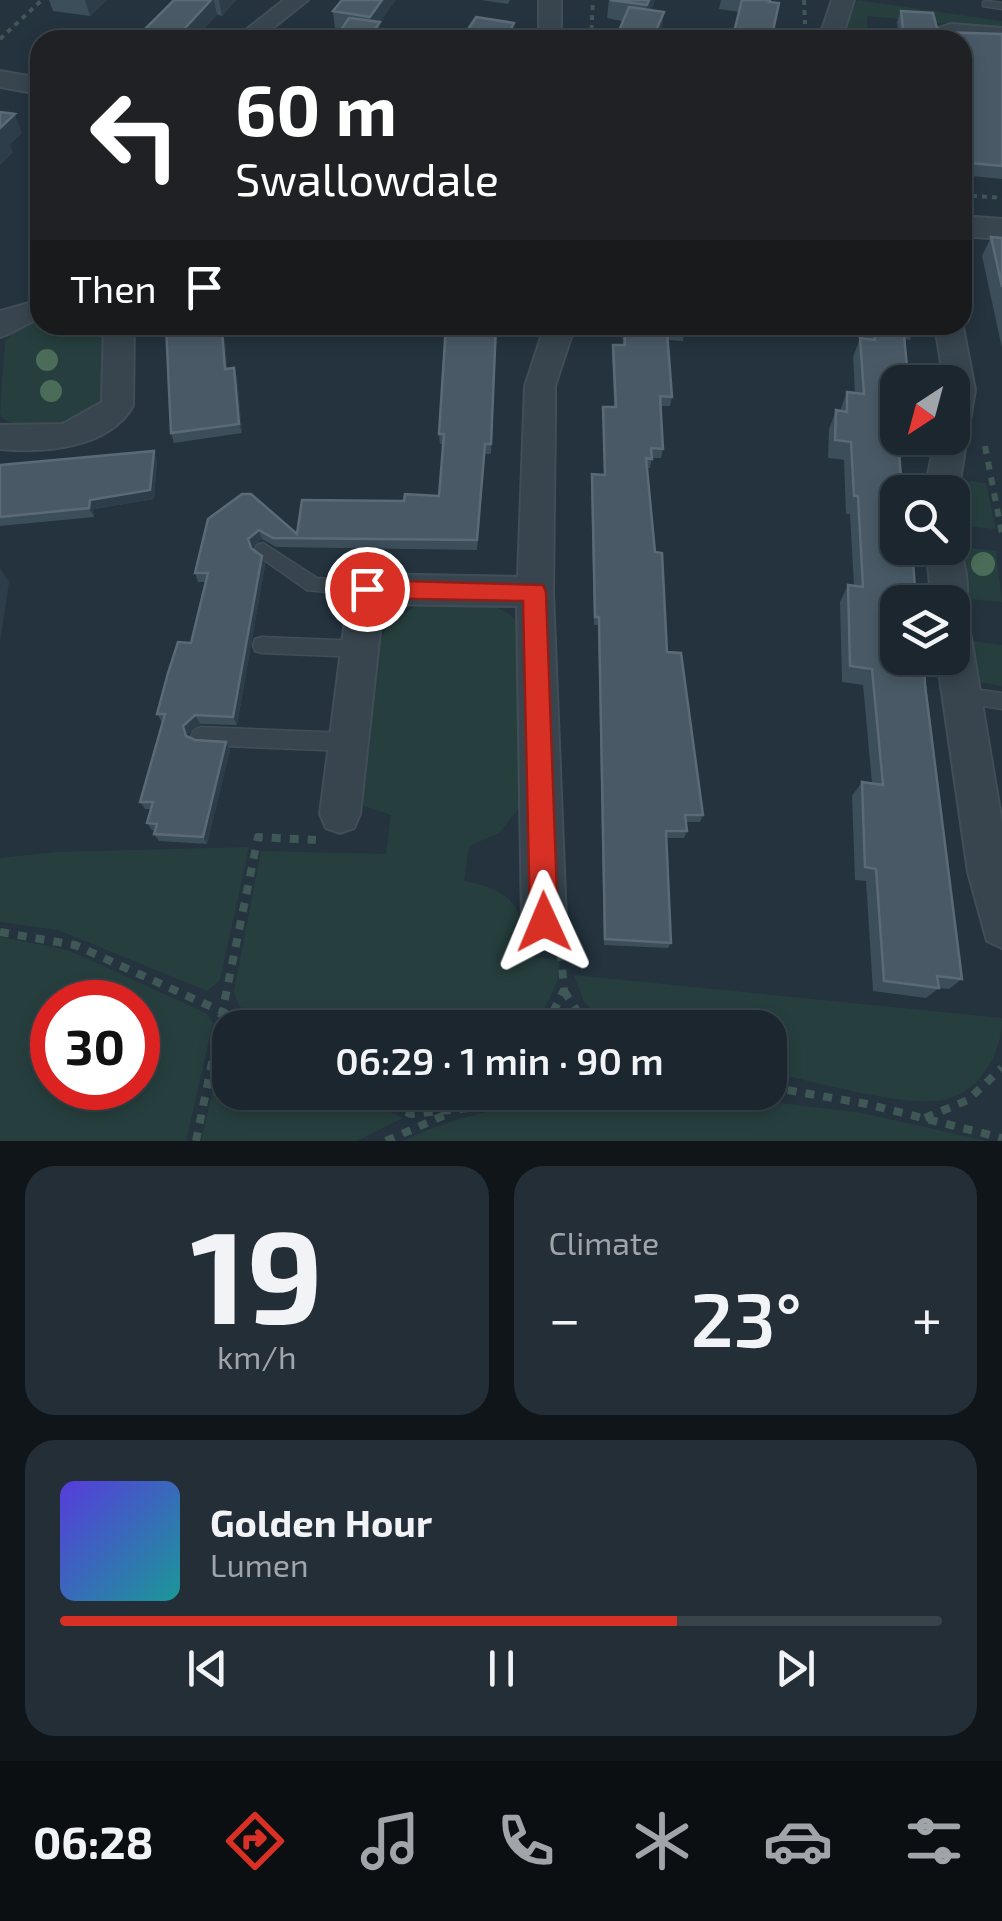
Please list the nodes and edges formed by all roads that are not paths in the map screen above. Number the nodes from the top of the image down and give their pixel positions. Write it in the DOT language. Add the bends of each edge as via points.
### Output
graph roads {
  1 [pos="297,0"];
  2 [pos="550,0"];
  3 [pos="842,0"];
  4 [pos="988,4"];
  5 [pos="1002,6"];
  6 [pos="257,30"];
  7 [pos="550,30"];
  8 [pos="831,30"];
  9 [pos="972,32"];
  10 [pos="1002,35"];
  11 [pos="0,79"];
  12 [pos="30,84"];
  13 [pos="972,227"];
  14 [pos="1002,229"];
  15 [pos="30,312"];
  16 [pos="0,327"];
  17 [pos="120,335"];
  18 [pos="557,335"];
  19 [pos="952,335"];
  20 [pos="956,365"];
  21 [pos="0,437"];
  22 [pos="263,550"];
  23 [pos="367,589"];
  24 [pos="535,592"];
  25 [pos="262,645"];
  26 [pos="360,648"];
  27 [pos="957,675"];
  28 [pos="960,695"];
  29 [pos="1002,701"];
  30 [pos="201,736"];
  31 [pos="348,742"];
  32 [pos="340,814"];
  33 [pos="544,922"];
  34 [pos="1002,926"];
  1 -- 6 [label="street"];
  2 -- 7 [label="street"];
  3 -- 8 [label="street"];
  4 -- 5 [label="lane"];
  9 -- 10 [label="street"];
  11 -- 12 [label="street"];
  13 -- 14 [label="street"];
  15 -- 16 [label="street"];
  17 -- 21 [label="street" via="117,406 104,420 80,434"];
  18 -- 24 [label="street" via="540,386"];
  19 -- 20 [label="street"];
  22 -- 23 [label="lane" via="314,586"];
  23 -- 24 [label="street"];
  23 -- 26 [label="street"];
  24 -- 33 [label="street"];
  25 -- 26 [label="lane"];
  26 -- 31 [label="street"];
  27 -- 28 [label="street"];
  28 -- 29 [label="lane"];
  28 -- 34 [label="street"];
  30 -- 31 [label="lane"];
  31 -- 32 [label="street"];
}
